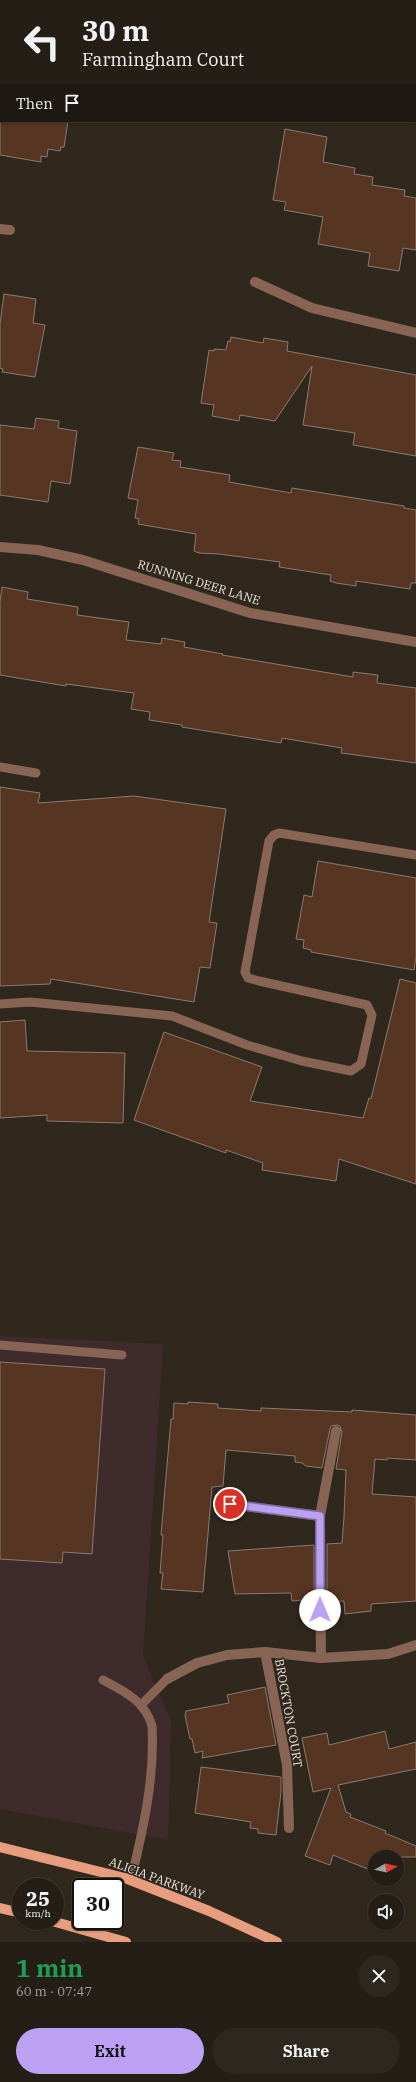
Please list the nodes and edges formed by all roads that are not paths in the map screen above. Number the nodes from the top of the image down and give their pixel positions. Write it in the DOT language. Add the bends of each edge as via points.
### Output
graph roads {
  1 [pos="0,229"];
  2 [pos="10,230"];
  3 [pos="255,282"];
  4 [pos="416,333"];
  5 [pos="0,547"];
  6 [pos="416,642"];
  7 [pos="0,767"];
  8 [pos="36,773"];
  9 [pos="416,855"];
  10 [pos="0,1004"];
  11 [pos="0,1345"];
  12 [pos="122,1355"];
  13 [pos="336,1431"];
  14 [pos="230,1504"];
  15 [pos="320,1516"];
  16 [pos="416,1645"];
  17 [pos="265,1652"];
  18 [pos="320,1658"];
  19 [pos="167,1679"];
  20 [pos="103,1680"];
  21 [pos="141,1705"];
  22 [pos="289,1828"];
  23 [pos="0,1847"];
  24 [pos="131,1880"];
  25 [pos="0,1908"];
  26 [pos="12,1911"];
  27 [pos="64,1924"];
  28 [pos="126,1942"];
  29 [pos="277,1942"];
  1 -- 2 [label="street"];
  3 -- 4 [label="street" via="312,308"];
  5 -- 6 [label="street, RUNNING DEER LANE" via="38,550 83,560 250,613"];
  7 -- 8 [label="lane"];
  9 -- 10 [label="lane" via="279,832 269,841 245,972 248,978 259,981 367,1005 372,1015 361,1064 351,1071 302,1061 247,1045 172,1016 30,1002"];
  11 -- 12 [label="lane"];
  13 -- 15 [label="street"];
  14 -- 15 [label="street"];
  15 -- 18 [label="street"];
  16 -- 18 [label="street" via="388,1654"];
  17 -- 18 [label="street"];
  17 -- 19 [label="street" via="227,1655 197,1663"];
  17 -- 22 [label="street, BROCKTON COURT" via="287,1765"];
  19 -- 21 [label="lane"];
  20 -- 21 [label="lane" via="134,1696"];
  21 -- 24 [label="lane" via="150,1716 153,1739 143,1831"];
  23 -- 24 [label="main road, ALICIA PARKWAY"];
  24 -- 29 [label="main road, ALICIA PARKWAY"];
  25 -- 26 [label="main road"];
  27 -- 28 [label="main road"];
}
